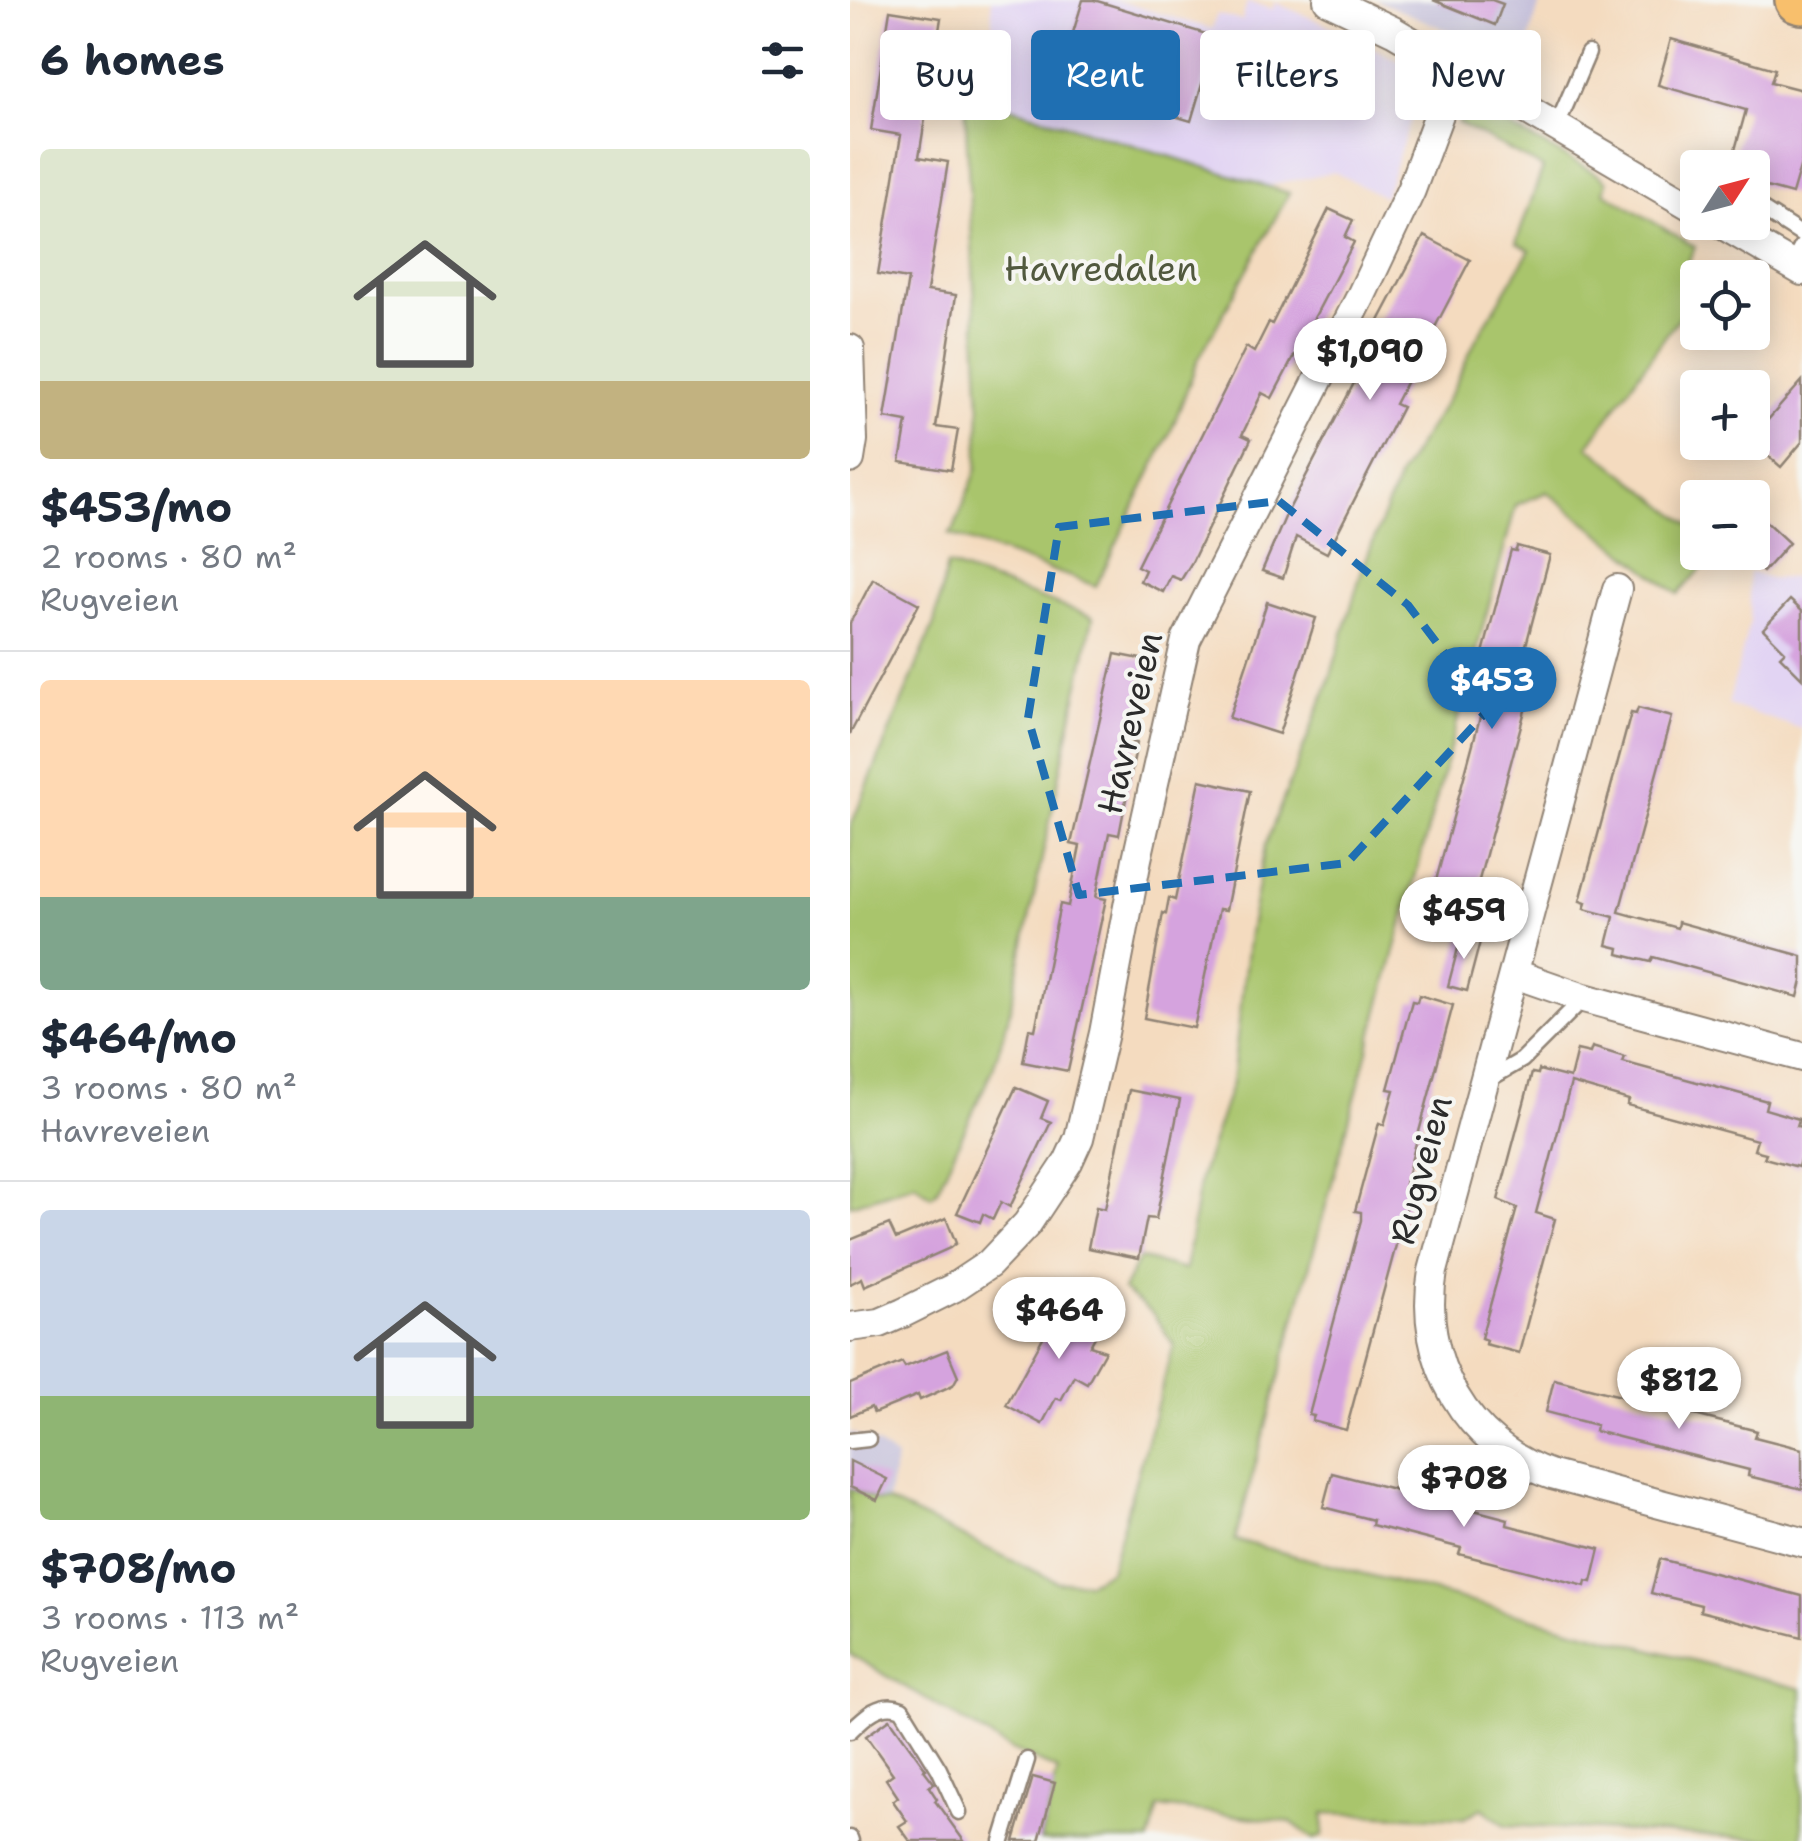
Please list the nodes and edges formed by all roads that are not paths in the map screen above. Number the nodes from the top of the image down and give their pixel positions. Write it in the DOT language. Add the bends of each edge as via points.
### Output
graph roads {
  1 [pos="1328,0"];
  2 [pos="1395,35"];
  3 [pos="1588,53"];
  4 [pos="1541,119"];
  5 [pos="1437,120"];
  6 [pos="1556,128"];
  7 [pos="1680,200"];
  8 [pos="1770,215"];
  9 [pos="1802,235"];
  10 [pos="1755,240"];
  11 [pos="1799,261"];
  12 [pos="850,349"];
  13 [pos="850,459"];
  14 [pos="1616,589"];
  15 [pos="1515,974"];
  16 [pos="1584,998"];
  17 [pos="1802,1057"];
  18 [pos="1483,1082"];
  19 [pos="850,1327"];
  20 [pos="868,1440"];
  21 [pos="850,1441"];
  22 [pos="1802,1542"];
  23 [pos="850,1732"];
  24 [pos="1027,1760"];
  25 [pos="960,1812"];
  26 [pos="1002,1841"];
  1 -- 2 [label="street"];
  3 -- 6 [label="lane"];
  4 -- 6 [label="street"];
  5 -- 19 [label="street, Havreveien" via="1360,298 1206,584 1186,640 1080,1138 1027,1224 989,1264 903,1313"];
  6 -- 7 [label="street"];
  8 -- 9 [label="lane"];
  10 -- 11 [label="street"];
  12 -- 13 [label="street"];
  14 -- 15 [label="street, Rugveien"];
  15 -- 16 [label="street"];
  15 -- 18 [label="street, Rugveien"];
  16 -- 17 [label="street"];
  16 -- 18 [label="lane" via="1522,1060"];
  18 -- 22 [label="street, Rugveien" via="1430,1285 1437,1357 1465,1414 1502,1450 1537,1470"];
  20 -- 21 [label="lane"];
  23 -- 25 [label="lane" via="878,1709 902,1708"];
  24 -- 26 [label="lane"];
}
